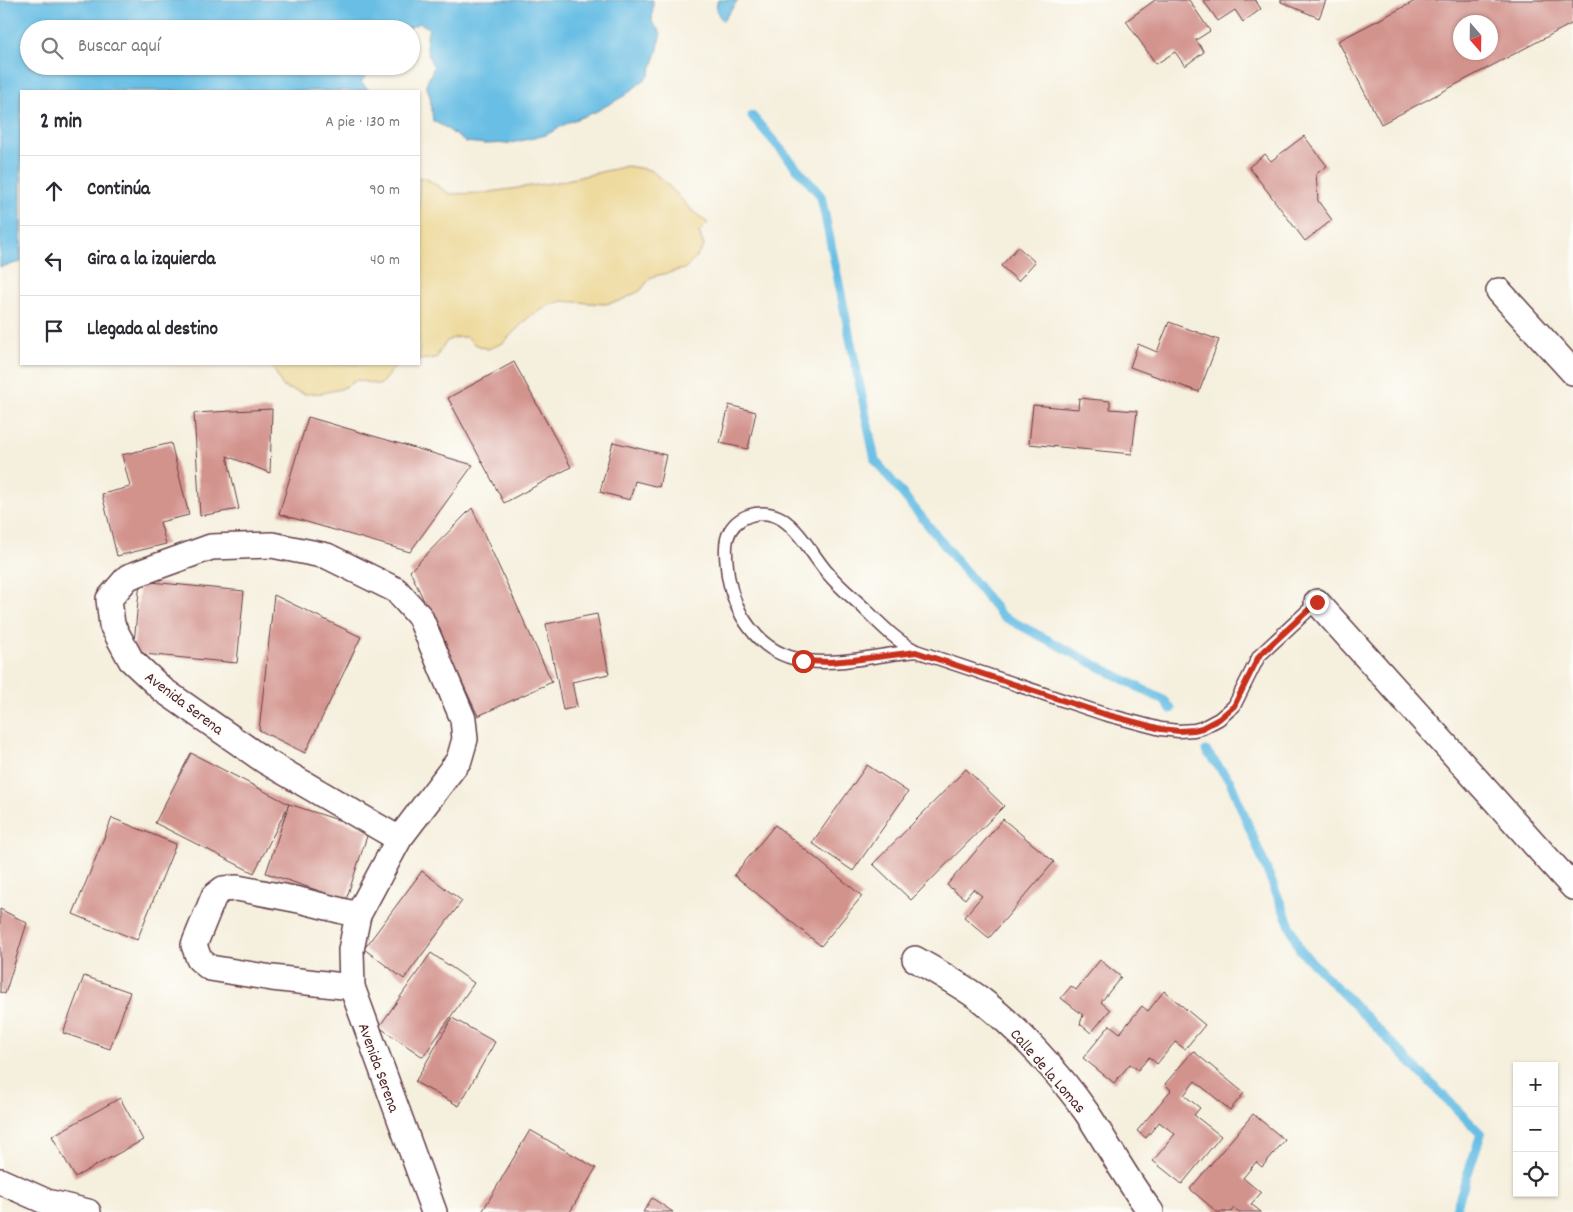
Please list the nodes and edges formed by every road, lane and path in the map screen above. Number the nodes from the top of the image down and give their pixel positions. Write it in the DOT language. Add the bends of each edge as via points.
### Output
graph roads {
  1 [pos="1499,291"];
  2 [pos="1573,372"];
  3 [pos="1317,602"];
  4 [pos="916,652"];
  5 [pos="399,839"];
  6 [pos="1573,887"];
  7 [pos="358,915"];
  8 [pos="915,959"];
  9 [pos="352,987"];
  10 [pos="0,1181"];
  11 [pos="88,1212"];
  12 [pos="434,1212"];
  13 [pos="1152,1212"];
  1 -- 2 [label="street"];
  3 -- 4 [label="lane" via="1259,656 1234,706 1219,719 1194,730 1161,729 1104,714"];
  3 -- 6 [label="street"];
  4 -- 4 [label="lane" via="896,638 831,578 795,531 780,518 753,514 735,524 730,531 726,557 732,594 754,635 775,652 803,661 830,662"];
  5 -- 5 [label="street, Avenida Serena" via="459,760 464,740 464,719 420,617 396,590 327,556 272,545 211,547 128,577 109,599 112,625 131,660 163,690 266,761"];
  5 -- 7 [label="street, Avenida Serena"];
  7 -- 9 [label="street, Avenida Serena" via="351,950"];
  7 -- 9 [label="street" via="299,900 223,888 214,896 194,945 198,959 210,968"];
  8 -- 13 [label="street, Calle de la Lomas" via="980,1000 1038,1055 1086,1112"];
  9 -- 12 [label="street, Avenida Serena"];
  10 -- 11 [label="street" via="47,1202"];
}
